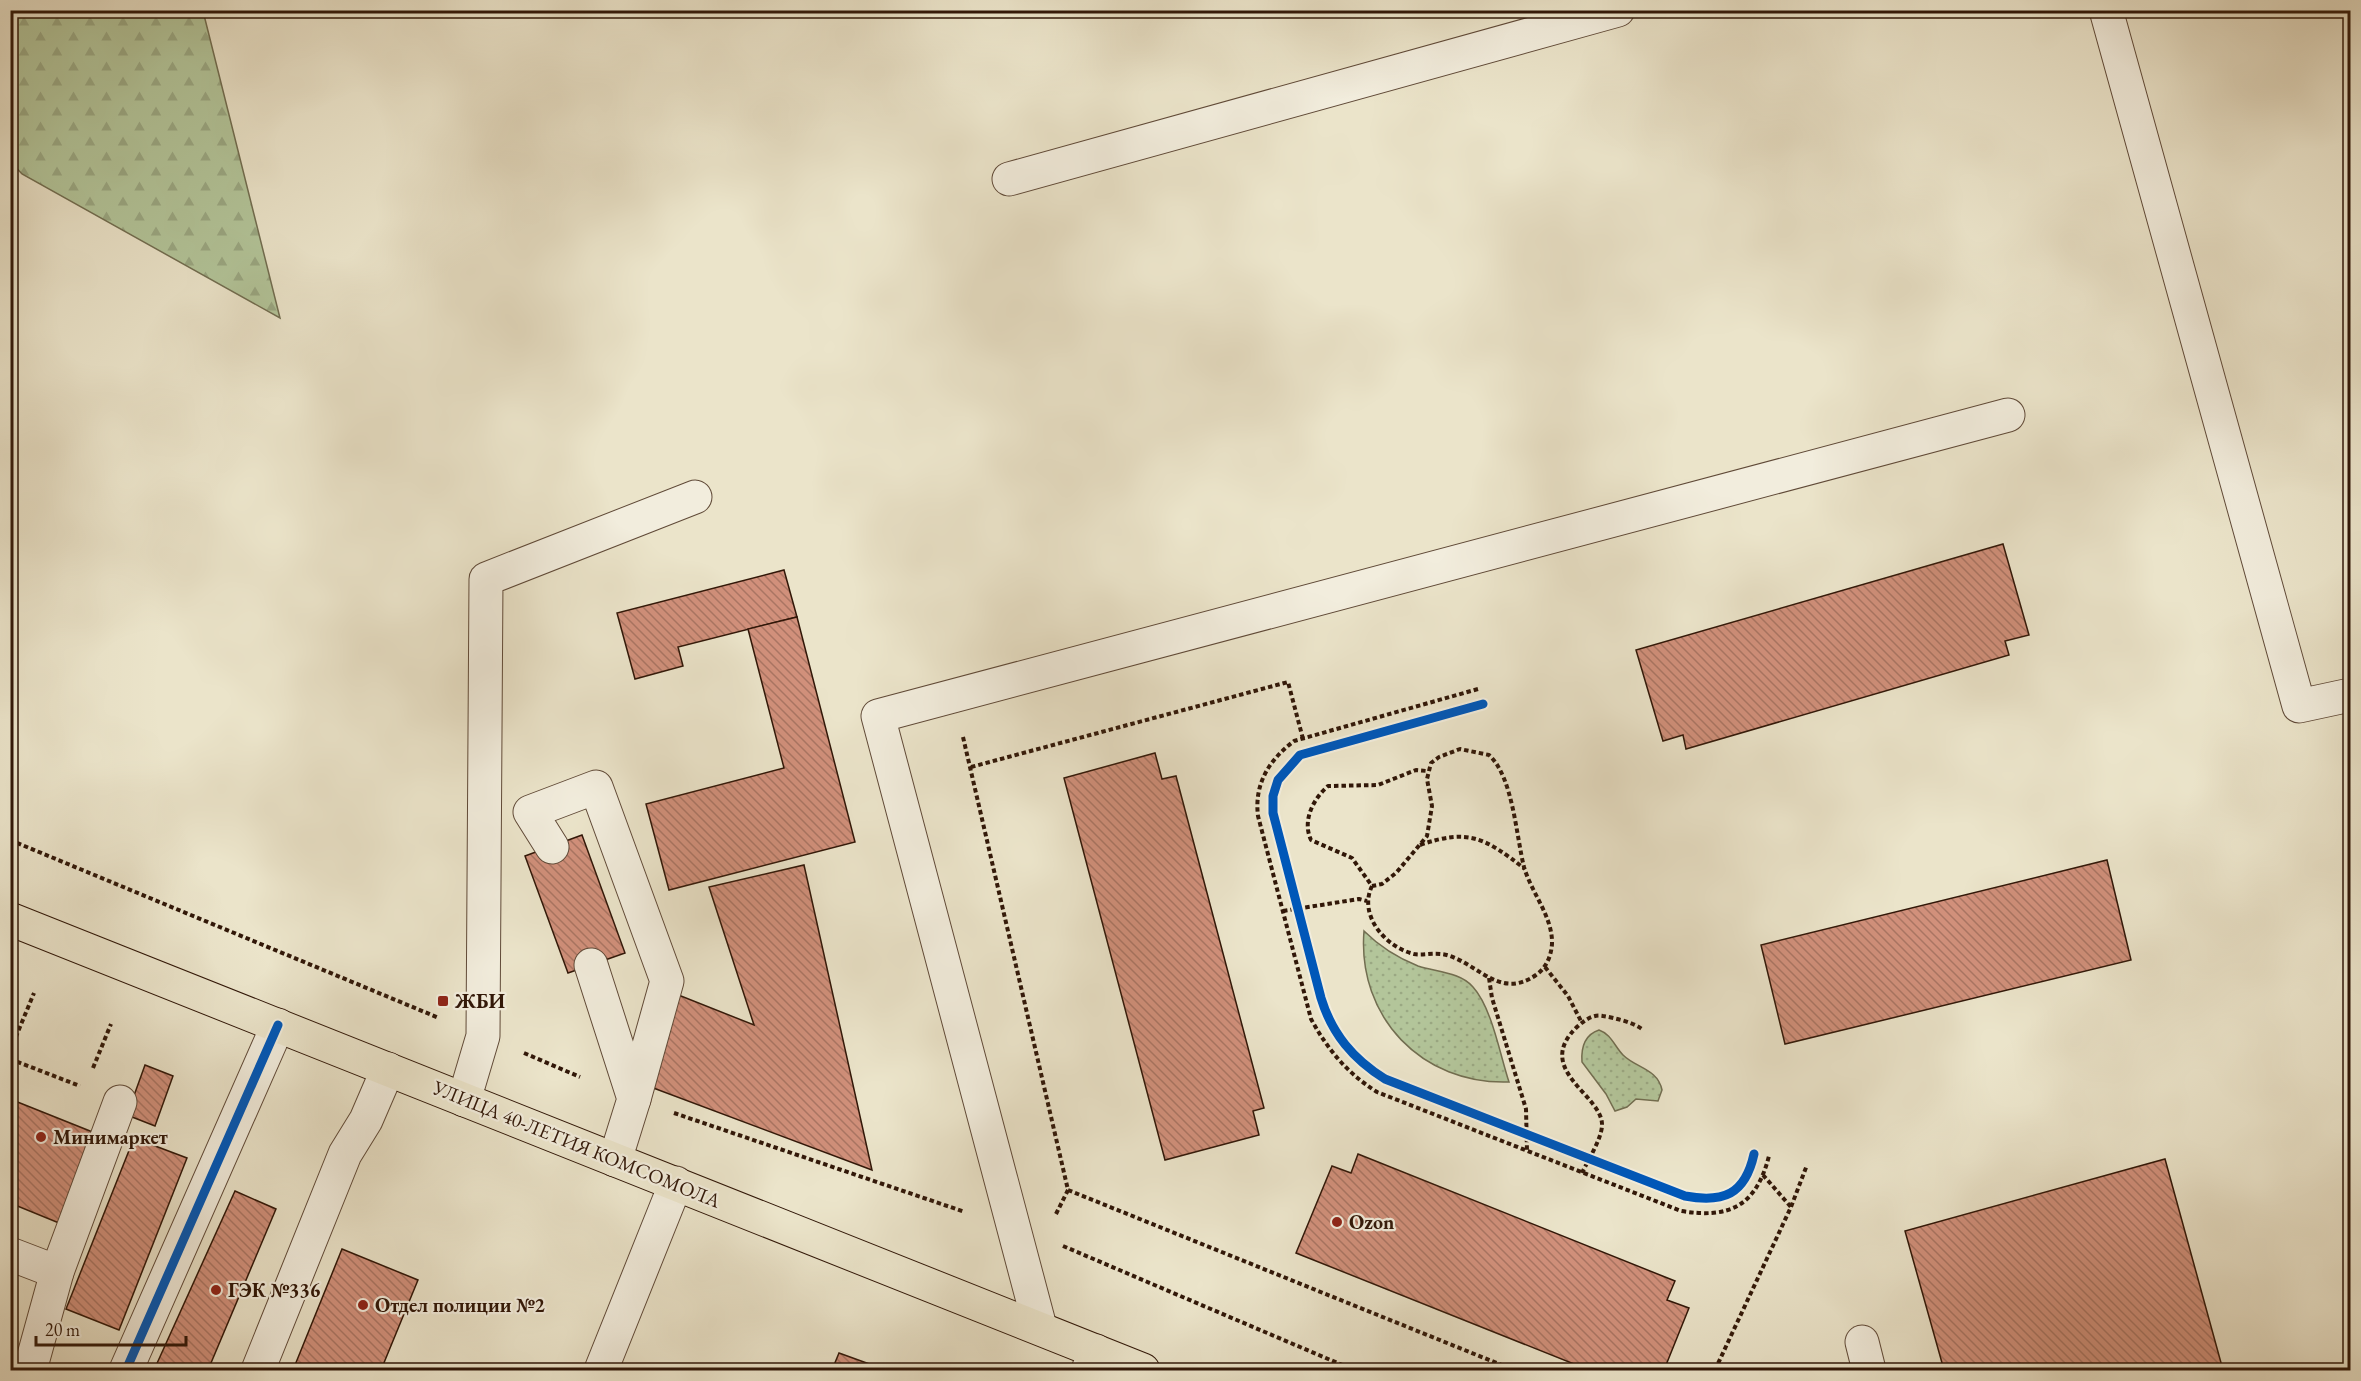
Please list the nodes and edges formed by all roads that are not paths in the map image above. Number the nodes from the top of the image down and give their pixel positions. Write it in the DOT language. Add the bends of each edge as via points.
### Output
graph roads {
  1 [pos="1618,10"];
  2 [pos="2106,10"];
  3 [pos="1009,179"];
  4 [pos="2008,416"];
  5 [pos="695,497"];
  6 [pos="2350,694"];
  7 [pos="552,847"];
  8 [pos="10,918"];
  9 [pos="591,965"];
  10 [pos="278,1025"];
  11 [pos="388,1069"];
  12 [pos="634,1099"];
  13 [pos="464,1100"];
  14 [pos="120,1102"];
  15 [pos="615,1160"];
  16 [pos="676,1183"];
  17 [pos="10,1254"];
  18 [pos="57,1272"];
  19 [pos="1040,1327"];
  20 [pos="1092,1361"];
  21 [pos="30,1371"];
  22 [pos="126,1371"];
  23 [pos="258,1371"];
  24 [pos="601,1371"];
  25 [pos="1143,1371"];
  1 -- 3 [label="street"];
  2 -- 6 [label="street" via="2300,706"];
  4 -- 19 [label="street" via="878,716"];
  5 -- 13 [label="street" via="486,579 483,1036"];
  7 -- 12 [label="street" via="530,812 596,787 667,981"];
  8 -- 10 [label="main road, УЛИЦА 40-ЛЕТИЯ КОМСОМОЛА"];
  9 -- 12 [label="street"];
  10 -- 11 [label="main road, УЛИЦА 40-ЛЕТИЯ КОМСОМОЛА"];
  10 -- 22 [label="street"];
  11 -- 13 [label="main road, УЛИЦА 40-ЛЕТИЯ КОМСОМОЛА"];
  11 -- 23 [label="street" via="366,1120 345,1154"];
  12 -- 15 [label="street"];
  13 -- 15 [label="main road, УЛИЦА 40-ЛЕТИЯ КОМСОМОЛА"];
  14 -- 18 [label="street"];
  15 -- 16 [label="main road, УЛИЦА 40-ЛЕТИЯ КОМСОМОЛА"];
  16 -- 19 [label="main road, УЛИЦА 40-ЛЕТИЯ КОМСОМОЛА"];
  16 -- 24 [label="street"];
  17 -- 18 [label="street"];
  18 -- 21 [label="street"];
  19 -- 20 [label="main road, УЛИЦА 40-ЛЕТИЯ КОМСОМОЛА"];
  20 -- 25 [label="main road, УЛИЦА 40-ЛЕТИЯ КОМСОМОЛА"];
}
